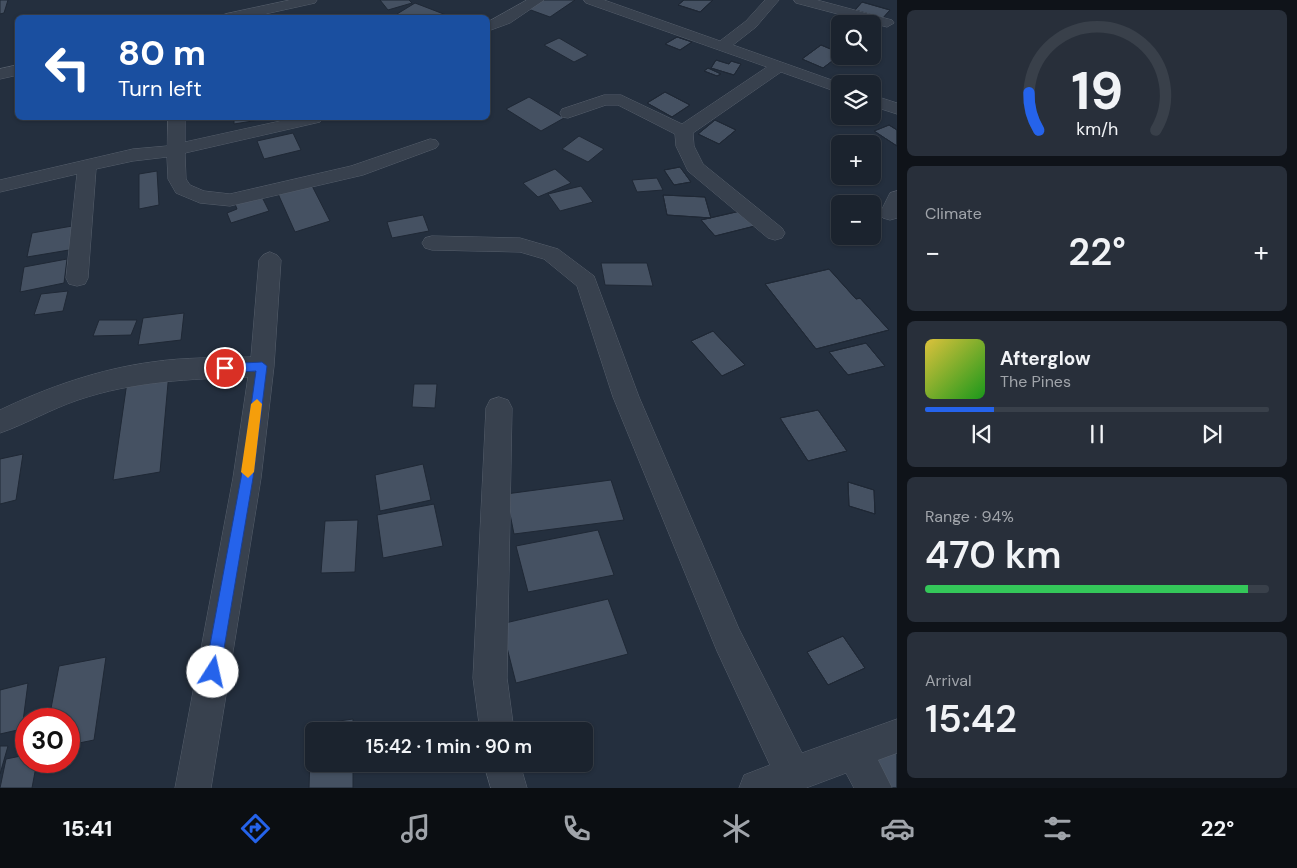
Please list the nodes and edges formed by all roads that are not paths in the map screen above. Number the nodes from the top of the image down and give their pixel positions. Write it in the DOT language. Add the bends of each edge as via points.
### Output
graph roads {
  1 [pos="310,0"];
  2 [pos="537,0"];
  3 [pos="591,0"];
  4 [pos="772,0"];
  5 [pos="801,0"];
  6 [pos="239,15"];
  7 [pos="887,23"];
  8 [pos="490,25"];
  9 [pos="724,45"];
  10 [pos="780,66"];
  11 [pos="15,71"];
  12 [pos="0,74"];
  13 [pos="831,85"];
  14 [pos="881,103"];
  15 [pos="897,109"];
  16 [pos="568,113"];
  17 [pos="176,120"];
  18 [pos="305,120"];
  19 [pos="684,132"];
  20 [pos="430,144"];
  21 [pos="176,150"];
  22 [pos="87,166"];
  23 [pos="0,186"];
  24 [pos="775,233"];
  25 [pos="432,243"];
  26 [pos="270,260"];
  27 [pos="77,278"];
  28 [pos="262,366"];
  29 [pos="499,408"];
  30 [pos="0,422"];
  31 [pos="497,722"];
  32 [pos="897,736"];
  33 [pos="854,752"];
  34 [pos="504,772"];
  35 [pos="794,776"];
  36 [pos="193,788"];
  37 [pos="509,788"];
  38 [pos="757,788"];
  39 [pos="874,788"];
  1 -- 6 [label="street"];
  2 -- 8 [label="street" via="506,20"];
  3 -- 9 [label="street"];
  4 -- 9 [label="street" via="751,24"];
  5 -- 7 [label="street"];
  9 -- 10 [label="street"];
  10 -- 13 [label="street"];
  10 -- 19 [label="street"];
  11 -- 12 [label="street"];
  14 -- 15 [label="street"];
  16 -- 19 [label="street" via="604,100 621,100"];
  17 -- 21 [label="street"];
  18 -- 21 [label="street"];
  19 -- 24 [label="street" via="687,151 695,168"];
  20 -- 21 [label="street" via="356,172 230,200 200,197 183,190 177,179"];
  21 -- 22 [label="street"];
  22 -- 23 [label="street"];
  22 -- 27 [label="street"];
  25 -- 35 [label="street" via="520,245 551,254 586,282 626,397 716,613"];
  26 -- 28 [label="street"];
  28 -- 30 [label="street" via="152,372 38,403"];
  28 -- 36 [label="street" via="247,478"];
  29 -- 31 [label="street" via="490,678"];
  32 -- 33 [label="street"];
  33 -- 35 [label="street"];
  33 -- 39 [label="street"];
  34 -- 37 [label="street"];
  35 -- 38 [label="street"];
}
